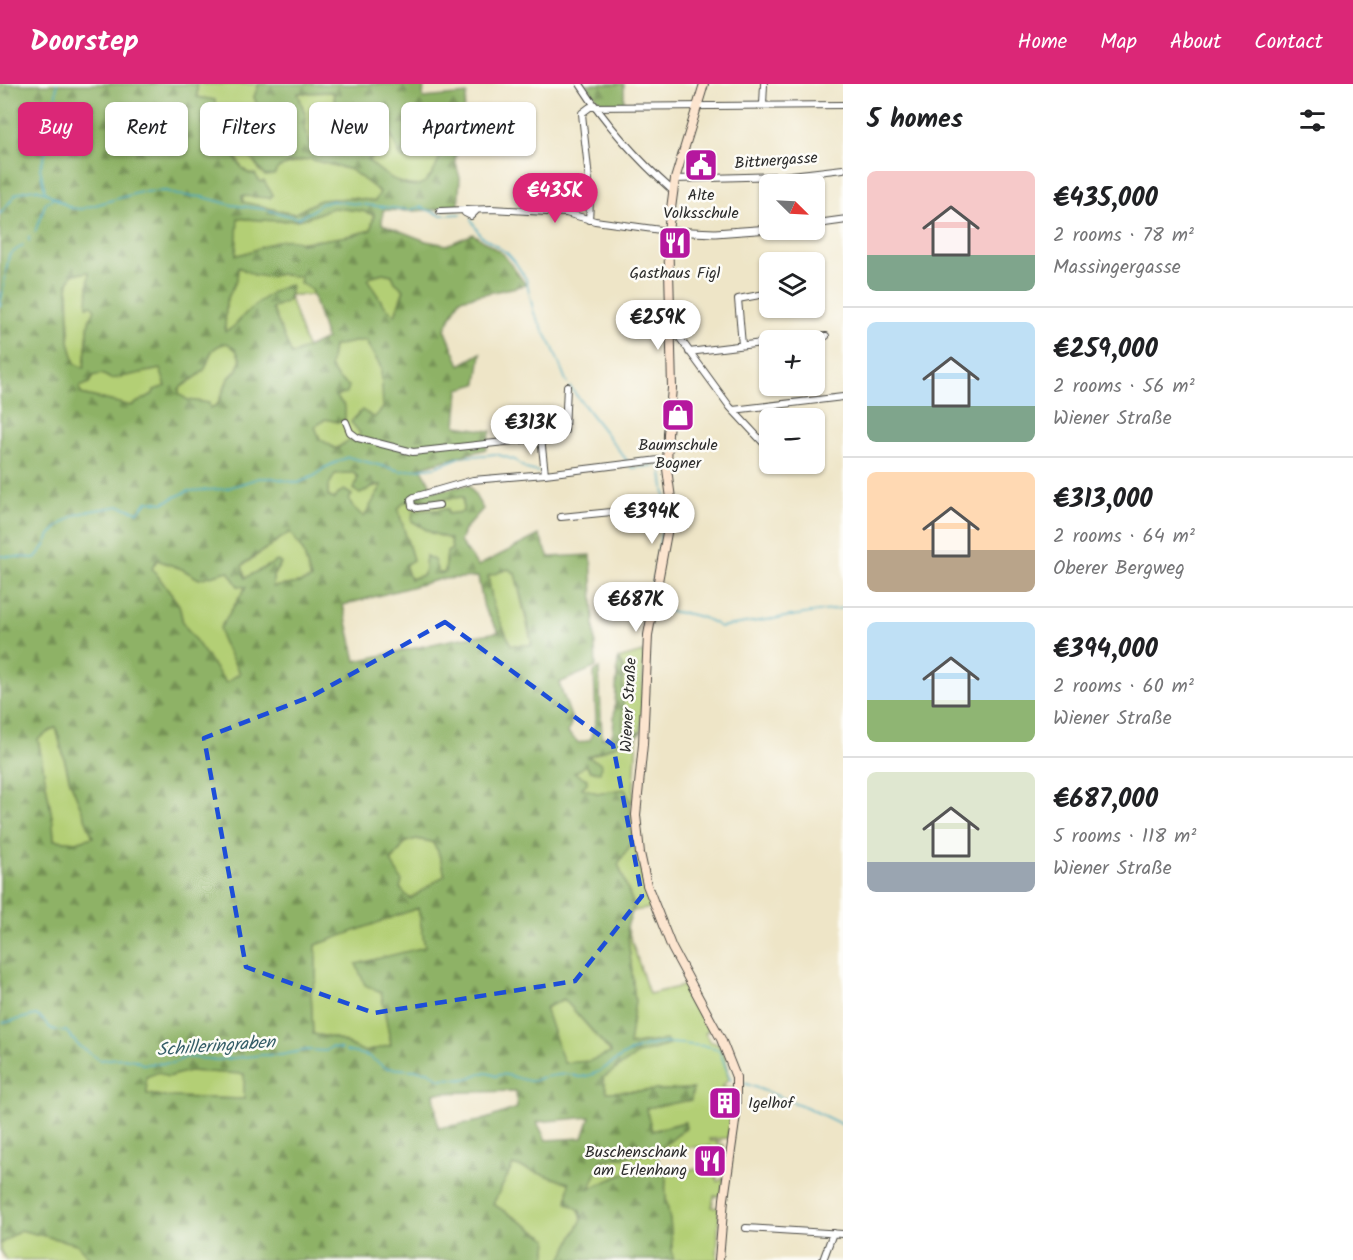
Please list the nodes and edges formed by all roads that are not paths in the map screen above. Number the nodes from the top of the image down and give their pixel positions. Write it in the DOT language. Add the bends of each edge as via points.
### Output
graph roads {
  1 [pos="580,84"];
  2 [pos="698,84"];
  3 [pos="704,84"];
  4 [pos="764,84"];
  5 [pos="698,105"];
  6 [pos="763,105"];
  7 [pos="843,105"];
  8 [pos="597,107"];
  9 [pos="843,170"];
  10 [pos="675,179"];
  11 [pos="673,191"];
  12 [pos="440,211"];
  13 [pos="843,219"];
  14 [pos="589,220"];
  15 [pos="825,222"];
  16 [pos="759,230"];
  17 [pos="668,231"];
  18 [pos="759,295"];
  19 [pos="670,325"];
  20 [pos="759,343"];
  21 [pos="742,345"];
  22 [pos="690,352"];
  23 [pos="567,386"];
  24 [pos="843,397"];
  25 [pos="733,410"];
  26 [pos="346,422"];
  27 [pos="541,438"];
  28 [pos="759,438"];
  29 [pos="667,459"];
  30 [pos="545,472"];
  31 [pos="439,505"];
  32 [pos="668,506"];
  33 [pos="561,517"];
  34 [pos="746,1228"];
  35 [pos="833,1233"];
  36 [pos="843,1234"];
  37 [pos="719,1260"];
  38 [pos="823,1260"];
  1 -- 8 [label="street"];
  2 -- 5 [label="main road"];
  3 -- 5 [label="main road, Wiener Straße"];
  4 -- 6 [label="street"];
  5 -- 6 [label="street"];
  5 -- 8 [label="street"];
  5 -- 10 [label="main road, Wiener Straße"];
  6 -- 7 [label="street"];
  8 -- 11 [label="street"];
  8 -- 14 [label="street" via="582,113 590,185"];
  9 -- 10 [label="street, Bittnergasse"];
  10 -- 11 [label="main road, Wiener Straße"];
  11 -- 17 [label="main road, Wiener Straße"];
  12 -- 14 [label="street" via="566,213"];
  13 -- 15 [label="street"];
  14 -- 17 [label="street"];
  16 -- 17 [label="street"];
  17 -- 19 [label="main road, Wiener Straße"];
  18 -- 21 [label="street" via="738,299"];
  19 -- 22 [label="street"];
  19 -- 29 [label="main road, Wiener Straße" via="672,388"];
  20 -- 21 [label="street"];
  21 -- 22 [label="street"];
  22 -- 25 [label="street"];
  23 -- 27 [label="street" via="565,430"];
  24 -- 25 [label="street"];
  25 -- 28 [label="street"];
  26 -- 27 [label="street" via="358,438 413,452"];
  27 -- 30 [label="street"];
  29 -- 30 [label="street"];
  29 -- 32 [label="main road, Wiener Straße"];
  30 -- 31 [label="street" via="473,480 411,499 412,506 417,508"];
  32 -- 33 [label="street"];
  32 -- 37 [label="main road, Wiener Straße" via="647,648 636,809 646,885 672,948 728,1053 736,1077 734,1140"];
  34 -- 35 [label="street"];
  35 -- 36 [label="street"];
  35 -- 38 [label="street"];
}
